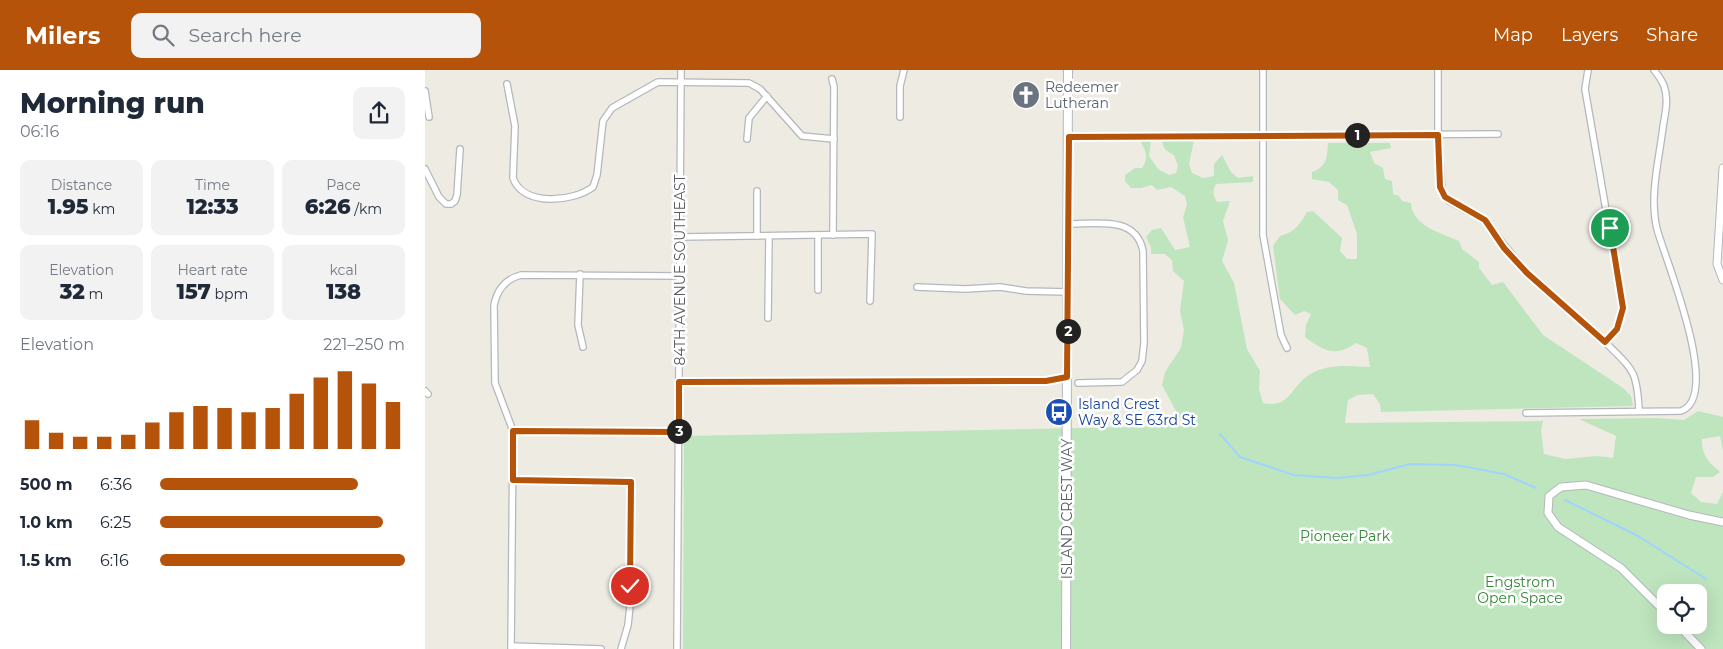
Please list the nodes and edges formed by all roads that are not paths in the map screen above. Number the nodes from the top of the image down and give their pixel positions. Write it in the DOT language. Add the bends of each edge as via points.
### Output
graph roads {
  1 [pos="681,70"];
  2 [pos="904,70"];
  3 [pos="1068,70"];
  4 [pos="1263,70"];
  5 [pos="1438,70"];
  6 [pos="1588,70"];
  7 [pos="1654,70"];
  8 [pos="832,79"];
  9 [pos="681,81"];
  10 [pos="507,84"];
  11 [pos="425,91"];
  12 [pos="767,96"];
  13 [pos="429,117"];
  14 [pos="900,117"];
  15 [pos="1498,134"];
  16 [pos="1263,135"];
  17 [pos="1438,135"];
  18 [pos="1069,137"];
  19 [pos="747,139"];
  20 [pos="834,139"];
  21 [pos="460,149"];
  22 [pos="1723,168"];
  23 [pos="425,169"];
  24 [pos="757,191"];
  25 [pos="1068,224"];
  26 [pos="818,235"];
  27 [pos="833,235"];
  28 [pos="757,236"];
  29 [pos="769,236"];
  30 [pos="680,237"];
  31 [pos="580,274"];
  32 [pos="680,276"];
  33 [pos="1723,280"];
  34 [pos="917,287"];
  35 [pos="818,290"];
  36 [pos="1068,292"];
  37 [pos="870,301"];
  38 [pos="768,318"];
  39 [pos="1605,342"];
  40 [pos="583,346"];
  41 [pos="1287,348"];
  42 [pos="1067,377"];
  43 [pos="679,382"];
  44 [pos="1078,383"];
  45 [pos="1639,410"];
  46 [pos="1526,412"];
  47 [pos="513,431"];
  48 [pos="679,432"];
  49 [pos="513,480"];
  50 [pos="1723,522"];
  51 [pos="1657,604"];
  52 [pos="1687,634"];
  53 [pos="511,648"];
  54 [pos="601,649"];
  55 [pos="621,649"];
  56 [pos="677,649"];
  57 [pos="1066,649"];
  58 [pos="1701,649"];
  1 -- 9 [label="street, 84TH AVENUE SOUTHEAST"];
  2 -- 14 [label="street" via="900,86"];
  3 -- 18 [label="main road, ISLAND CREST WAY"];
  4 -- 16 [label="street"];
  5 -- 17 [label="street"];
  6 -- 39 [label="street" via="1585,89 1623,308 1617,329"];
  7 -- 45 [label="street" via="1664,85 1666,103 1655,184 1655,217 1692,343 1696,392 1690,406 1681,411"];
  8 -- 20 [label="street"];
  9 -- 10 [label="street" via="652,84 612,108 603,120 593,187 581,195 555,198 530,195 515,184 512,171 515,126"];
  9 -- 12 [label="street" via="743,81 755,85"];
  9 -- 30 [label="street, 84TH AVENUE SOUTHEAST"];
  11 -- 13 [label="street"];
  12 -- 19 [label="street" via="749,118"];
  12 -- 20 [label="street" via="802,136"];
  15 -- 17 [label="street"];
  16 -- 17 [label="street"];
  16 -- 18 [label="street"];
  16 -- 41 [label="street" via="1263,235 1281,335"];
  17 -- 39 [label="street" via="1440,187 1445,197 1485,220 1527,273"];
  18 -- 25 [label="main road, ISLAND CREST WAY"];
  20 -- 27 [label="street"];
  21 -- 23 [label="street" via="457,195 451,204 445,204 439,196"];
  22 -- 33 [label="street" via="1717,264"];
  24 -- 28 [label="street"];
  25 -- 36 [label="main road, ISLAND CREST WAY"];
  25 -- 44 [label="street" via="1122,225 1133,230 1143,250 1142,361 1137,370 1122,382"];
  26 -- 27 [label="street"];
  26 -- 29 [label="street"];
  26 -- 35 [label="street"];
  27 -- 37 [label="street" via="872,234"];
  28 -- 29 [label="street"];
  28 -- 30 [label="street"];
  29 -- 38 [label="street"];
  30 -- 32 [label="street, 84TH AVENUE SOUTHEAST"];
  31 -- 32 [label="street"];
  31 -- 40 [label="street" via="578,325"];
  31 -- 47 [label="street" via="521,276 505,282 498,293 494,305 494,373"];
  32 -- 43 [label="street, 84TH AVENUE SOUTHEAST"];
  34 -- 36 [label="street" via="1000,287"];
  36 -- 42 [label="main road, ISLAND CREST WAY"];
  39 -- 45 [label="street" via="1637,379"];
  42 -- 43 [label="street" via="1046,381"];
  42 -- 57 [label="main road, ISLAND CREST WAY"];
  43 -- 48 [label="street, 84TH AVENUE SOUTHEAST"];
  45 -- 46 [label="street"];
  47 -- 48 [label="street"];
  47 -- 49 [label="street"];
  48 -- 56 [label="street, 84TH AVENUE SOUTHEAST"];
  49 -- 53 [label="street"];
  49 -- 55 [label="street" via="631,482 629,625"];
  50 -- 51 [label="street" via="1586,485 1561,487 1549,496 1548,513 1558,528 1621,568"];
  52 -- 58 [label="street"];
  53 -- 54 [label="street"];
}
